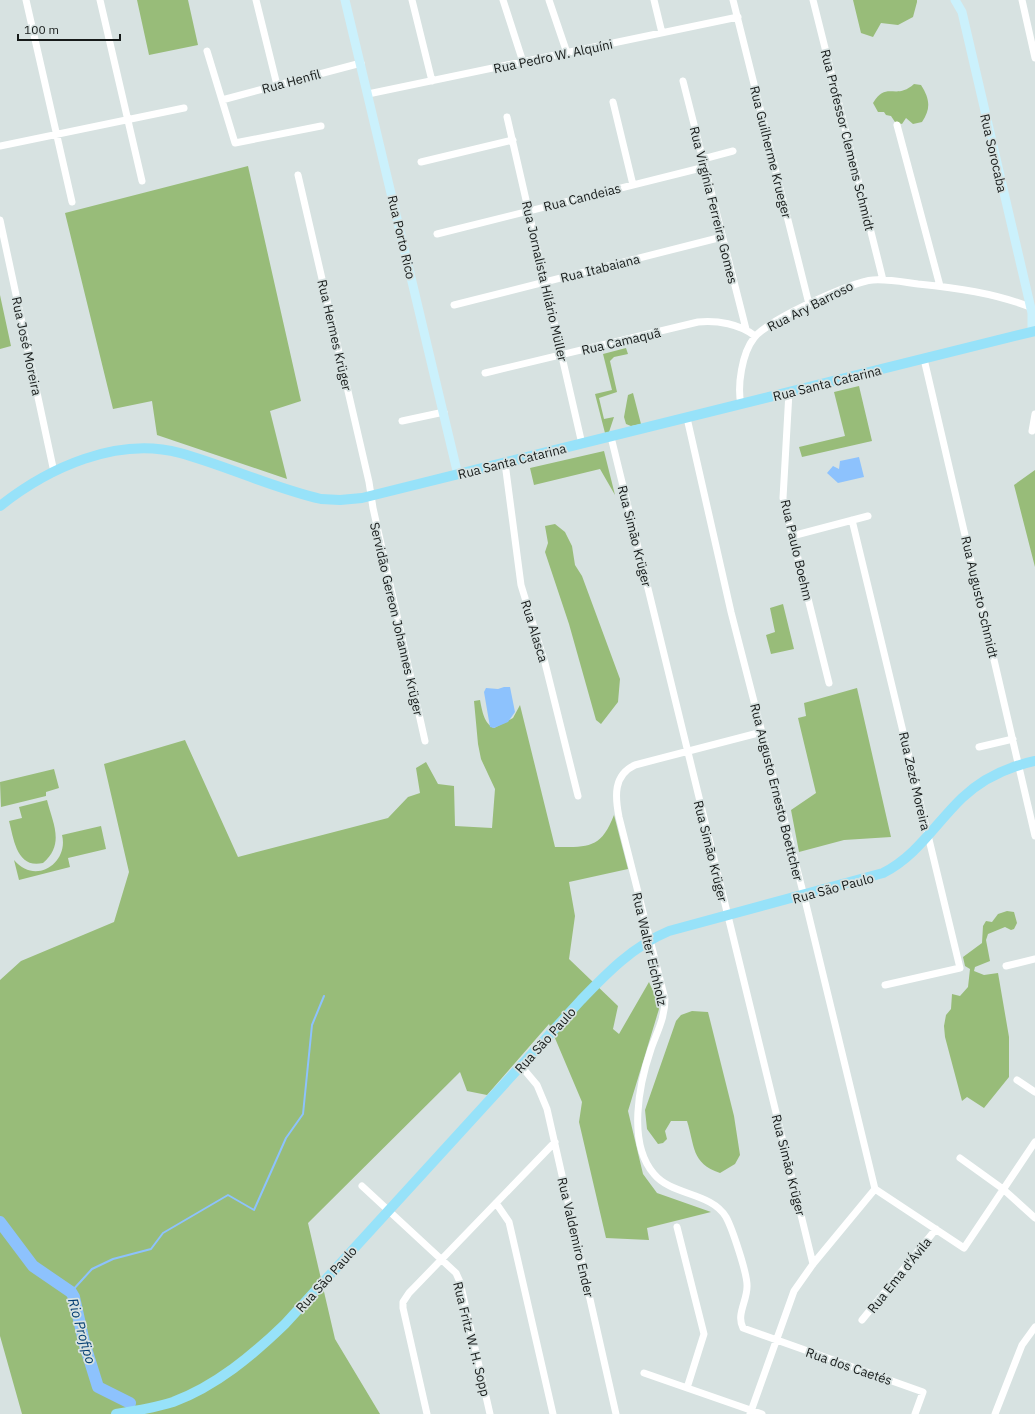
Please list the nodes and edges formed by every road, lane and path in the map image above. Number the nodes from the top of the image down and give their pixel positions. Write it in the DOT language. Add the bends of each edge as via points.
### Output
graph roads {
  1 [pos="26,0"];
  2 [pos="100,0"];
  3 [pos="256,0"];
  4 [pos="345,0"];
  5 [pos="412,0"];
  6 [pos="504,0"];
  7 [pos="549,0"];
  8 [pos="654,0"];
  9 [pos="733,0"];
  10 [pos="813,0"];
  11 [pos="955,0"];
  12 [pos="959,0"];
  13 [pos="1022,0"];
  14 [pos="962,12"];
  15 [pos="738,18"];
  16 [pos="662,33"];
  17 [pos="208,51"];
  18 [pos="567,53"];
  19 [pos="1035,58"];
  20 [pos="523,62"];
  21 [pos="360,63"];
  22 [pos="432,81"];
  23 [pos="683,81"];
  24 [pos="276,85"];
  25 [pos="368,94"];
  26 [pos="222,100"];
  27 [pos="613,102"];
  28 [pos="184,108"];
  29 [pos="507,117"];
  30 [pos="128,120"];
  31 [pos="898,125"];
  32 [pos="321,126"];
  33 [pos="56,135"];
  34 [pos="513,140"];
  35 [pos="0,146"];
  36 [pos="733,151"];
  37 [pos="703,158"];
  38 [pos="421,162"];
  39 [pos="705,167"];
  40 [pos="298,175"];
  41 [pos="142,181"];
  42 [pos="633,185"];
  43 [pos="72,202"];
  44 [pos="529,210"];
  45 [pos="0,220"];
  46 [pos="437,234"];
  47 [pos="722,237"];
  48 [pos="883,280"];
  49 [pos="545,282"];
  50 [pos="940,286"];
  51 [pos="809,304"];
  52 [pos="454,305"];
  53 [pos="1033,307"];
  54 [pos="746,329"];
  55 [pos="1033,332"];
  56 [pos="755,336"];
  57 [pos="562,355"];
  58 [pos="924,359"];
  59 [pos="485,373"];
  60 [pos="789,392"];
  61 [pos="741,404"];
  62 [pos="444,412"];
  63 [pos="1035,414"];
  64 [pos="687,418"];
  65 [pos="402,421"];
  66 [pos="1032,431"];
  67 [pos="611,437"];
  68 [pos="582,444"];
  69 [pos="505,464"];
  70 [pos="54,472"];
  71 [pos="458,475"];
  72 [pos="371,496"];
  73 [pos="0,506"];
  74 [pos="868,516"];
  75 [pos="852,520"];
  76 [pos="792,536"];
  77 [pos="829,683"];
  78 [pos="762,732"];
  79 [pos="1012,739"];
  80 [pos="425,741"];
  81 [pos="978,747"];
  82 [pos="687,753"];
  83 [pos="1035,762"];
  84 [pos="1018,765"];
  85 [pos="578,796"];
  86 [pos="928,836"];
  87 [pos="1035,836"];
  88 [pos="804,896"];
  89 [pos="727,915"];
  90 [pos="650,939"];
  91 [pos="1035,959"];
  92 [pos="1006,966"];
  93 [pos="885,984"];
  94 [pos="521,1066"];
  95 [pos="1018,1080"];
  96 [pos="1035,1092"];
  97 [pos="554,1142"];
  98 [pos="1035,1142"];
  99 [pos="960,1158"];
  100 [pos="362,1186"];
  101 [pos="875,1189"];
  102 [pos="1004,1189"];
  103 [pos="496,1203"];
  104 [pos="389,1211"];
  105 [pos="1035,1218"];
  106 [pos="677,1228"];
  107 [pos="936,1229"];
  108 [pos="442,1259"];
  109 [pos="813,1264"];
  110 [pos="862,1320"];
  111 [pos="1035,1327"];
  112 [pos="775,1341"];
  113 [pos="644,1373"];
  114 [pos="687,1388"];
  115 [pos="751,1412"];
  116 [pos="116,1414"];
  117 [pos="427,1414"];
  118 [pos="490,1414"];
  119 [pos="553,1414"];
  120 [pos="616,1414"];
  121 [pos="762,1414"];
  122 [pos="915,1414"];
  123 [pos="995,1414"];
  1 -- 33 [label="street"];
  2 -- 30 [label="street"];
  3 -- 24 [label="street"];
  4 -- 21 [label="main road, Rua Porto Rico"];
  5 -- 22 [label="street"];
  6 -- 20 [label="street"];
  7 -- 18 [label="street"];
  8 -- 16 [label="street"];
  9 -- 15 [label="street, Rua Guilherme Krueger"];
  10 -- 48 [label="street, Rua Professor Clemens Schmidt"];
  11 -- 14 [label="main road"];
  12 -- 14 [label="street, Rua Sorocaba"];
  13 -- 19 [label="street"];
  14 -- 53 [label="main road, Rua Sorocaba"];
  15 -- 16 [label="street, Rua Pedro W. Alquíni"];
  15 -- 51 [label="street, Rua Guilherme Krueger"];
  16 -- 18 [label="street, Rua Pedro W. Alquíni"];
  17 -- 26 [label="street"];
  18 -- 20 [label="street, Rua Pedro W. Alquíni"];
  20 -- 22 [label="street, Rua Pedro W. Alquíni"];
  21 -- 24 [label="street, Rua Henfil"];
  21 -- 25 [label="main road, Rua Porto Rico"];
  22 -- 25 [label="street, Rua Pedro W. Alquíni"];
  23 -- 37 [label="street, Rua Virgínia Ferreira Gomes"];
  24 -- 26 [label="street, Rua Henfil"];
  25 -- 62 [label="main road, Rua Porto Rico"];
  26 -- 32 [label="street" via="235,143"];
  27 -- 42 [label="street"];
  28 -- 30 [label="street"];
  29 -- 34 [label="street, Rua Jornalista Hilário Müller"];
  30 -- 33 [label="street"];
  30 -- 41 [label="street"];
  31 -- 50 [label="street"];
  33 -- 35 [label="street"];
  33 -- 43 [label="street"];
  34 -- 38 [label="street"];
  34 -- 44 [label="street, Rua Jornalista Hilário Müller"];
  36 -- 37 [label="street"];
  37 -- 39 [label="street, Rua Virgínia Ferreira Gomes"];
  39 -- 42 [label="street, Rua Candeias"];
  39 -- 47 [label="street, Rua Virgínia Ferreira Gomes"];
  40 -- 72 [label="street, Rua Hermes Krüger"];
  42 -- 44 [label="street, Rua Candeias"];
  44 -- 46 [label="street, Rua Candeias"];
  44 -- 49 [label="street, Rua Jornalista Hilário Müller"];
  45 -- 70 [label="street, Rua José Moreira"];
  47 -- 49 [label="street, Rua Itabaiana"];
  47 -- 54 [label="street, Rua Virgínia Ferreira Gomes"];
  48 -- 50 [label="street, Rua Ary Barroso"];
  48 -- 51 [label="street, Rua Ary Barroso" via="858,282"];
  49 -- 52 [label="street, Rua Itabaiana"];
  49 -- 57 [label="street, Rua Jornalista Hilário Müller"];
  50 -- 53 [label="street, Rua Ary Barroso" via="992,295"];
  51 -- 56 [label="street, Rua Ary Barroso"];
  53 -- 55 [label="main road, Rua Sorocaba"];
  54 -- 56 [label="street, Rua Camaquã"];
  54 -- 57 [label="street, Rua Camaquã" via="715,322 698,322"];
  55 -- 58 [label="main road, Rua Santa Catarina"];
  56 -- 61 [label="street, Rua Ary Barroso" via="740,378"];
  57 -- 59 [label="street, Rua Camaquã"];
  57 -- 68 [label="street, Rua Jornalista Hilário Müller"];
  58 -- 60 [label="main road, Rua Santa Catarina"];
  58 -- 79 [label="street, Rua Augusto Schmidt"];
  60 -- 61 [label="main road, Rua Santa Catarina"];
  60 -- 76 [label="street, Rua Paulo Boehm" via="783,490"];
  61 -- 64 [label="main road, Rua Santa Catarina"];
  62 -- 65 [label="street"];
  62 -- 71 [label="main road, Rua Porto Rico"];
  63 -- 66 [label="street"];
  64 -- 67 [label="main road, Rua Santa Catarina"];
  64 -- 78 [label="street, Rua Augusto Ernesto Boettcher" via="731,612"];
  67 -- 68 [label="main road, Rua Santa Catarina"];
  67 -- 82 [label="street, Rua Simão Krüger"];
  68 -- 69 [label="main road, Rua Santa Catarina"];
  69 -- 71 [label="main road, Rua Santa Catarina"];
  69 -- 85 [label="street, Rua Alasca" via="521,585 545,663"];
  70 -- 72 [label="main road, Rua Santa Catarina" via="114,451 137,448 180,453 321,499 340,500"];
  70 -- 73 [label="main road, Rua Santa Catarina"];
  71 -- 72 [label="main road, Rua Santa Catarina"];
  72 -- 80 [label="street, Servidão Gereon Johannes Krüger"];
  74 -- 75 [label="street"];
  75 -- 76 [label="street"];
  75 -- 86 [label="street, Rua Zezé Moreira"];
  76 -- 77 [label="street, Rua Paulo Boehm"];
  78 -- 82 [label="street, Rua Walter Eichholz"];
  78 -- 88 [label="street, Rua Augusto Ernesto Boettcher"];
  79 -- 81 [label="street"];
  79 -- 84 [label="street, Rua Augusto Schmidt"];
  82 -- 89 [label="street, Rua Simão Krüger"];
  82 -- 90 [label="street, Rua Walter Eichholz" via="635,765 624,772 618,783 616,800 619,818"];
  83 -- 84 [label="main road, Rua São Paulo"];
  84 -- 86 [label="main road, Rua São Paulo" via="989,778 970,791"];
  84 -- 87 [label="street, Rua Augusto Schmidt"];
  86 -- 88 [label="main road, Rua São Paulo" via="910,856 887,872"];
  86 -- 93 [label="street, Rua Zezé Moreira" via="960,968"];
  88 -- 89 [label="main road, Rua São Paulo"];
  88 -- 101 [label="street, Rua Augusto Ernesto Boettcher"];
  89 -- 90 [label="main road, Rua São Paulo"];
  89 -- 109 [label="street, Rua Simão Krüger"];
  90 -- 94 [label="main road, Rua São Paulo" via="629,953 600,981"];
  90 -- 112 [label="street, Rua Walter Eichholz" via="665,1008 640,1088 638,1120 642,1148 648,1166 658,1179 710,1203 726,1218 748,1285 741,1324 743,1328"];
  91 -- 92 [label="street"];
  94 -- 97 [label="street, Rua Valdemiro Ender" via="543,1096"];
  94 -- 104 [label="main road, Rua São Paulo"];
  95 -- 96 [label="street"];
  97 -- 103 [label="street"];
  97 -- 120 [label="street, Rua Valdemiro Ender"];
  98 -- 102 [label="street"];
  99 -- 102 [label="street"];
  100 -- 104 [label="street, Rua Fritz W. H. Sopp"];
  101 -- 107 [label="street"];
  101 -- 109 [label="street"];
  102 -- 105 [label="street"];
  102 -- 107 [label="street" via="964,1248"];
  103 -- 108 [label="street"];
  103 -- 119 [label="street" via="508,1222 512,1235"];
  104 -- 108 [label="street, Rua Fritz W. H. Sopp"];
  104 -- 116 [label="main road, Rua São Paulo" via="286,1324 255,1353 202,1388 173,1402"];
  106 -- 114 [label="street" via="704,1334"];
  107 -- 110 [label="street, Rua Ema d'Ávila"];
  108 -- 117 [label="street" via="406,1297 402,1308"];
  108 -- 118 [label="street, Rua Fritz W. H. Sopp" via="456,1273 460,1282"];
  109 -- 112 [label="street" via="794,1291"];
  111 -- 123 [label="street" via="1022,1345"];
  112 -- 115 [label="street"];
  112 -- 122 [label="street, Rua dos Caetés" via="923,1392"];
  113 -- 114 [label="street"];
  114 -- 115 [label="street"];
  115 -- 121 [label="street"];
}
